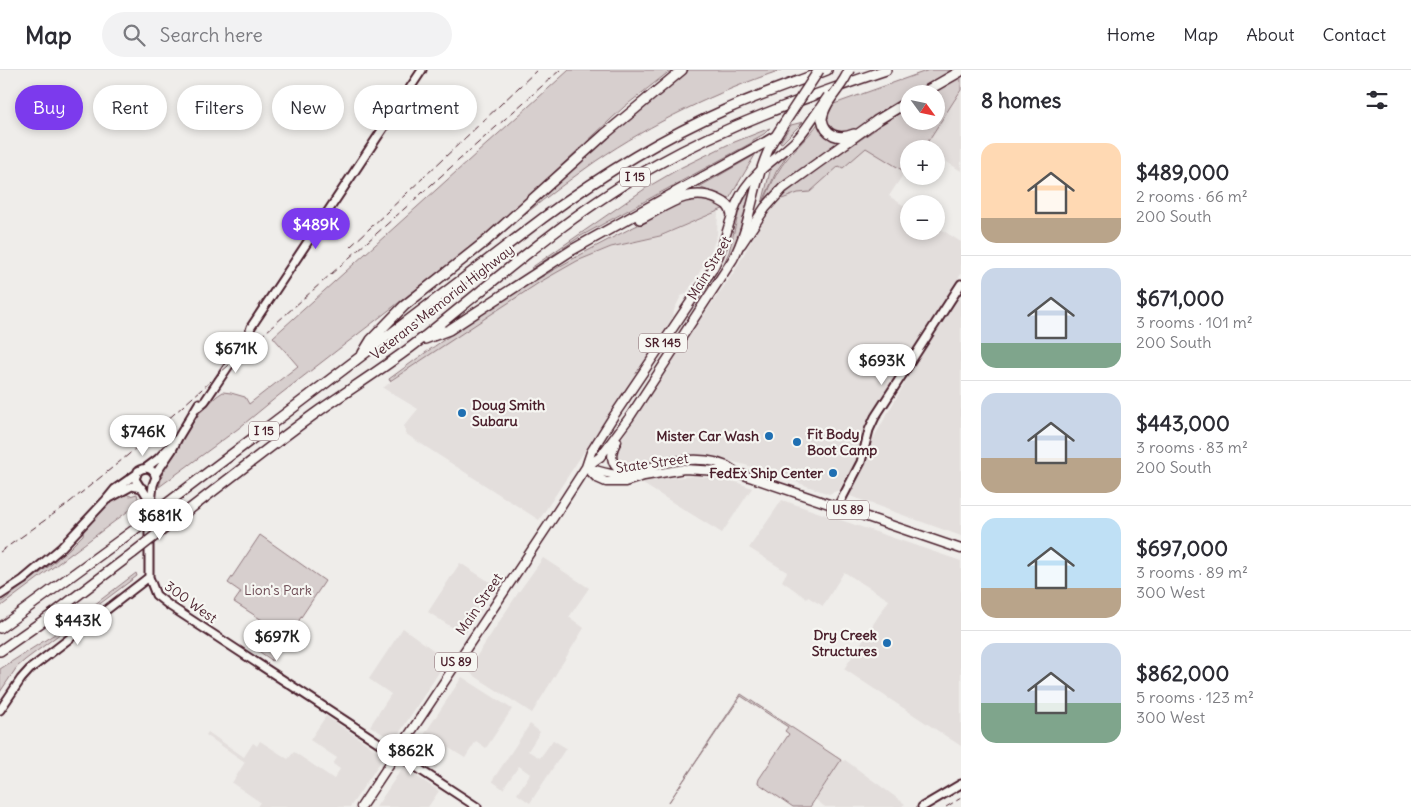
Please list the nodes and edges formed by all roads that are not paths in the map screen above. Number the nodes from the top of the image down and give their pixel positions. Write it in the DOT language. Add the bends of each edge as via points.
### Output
graph roads {
  1 [pos="422,70"];
  2 [pos="682,70"];
  3 [pos="812,70"];
  4 [pos="819,70"];
  5 [pos="827,70"];
  6 [pos="847,70"];
  7 [pos="886,70"];
  8 [pos="961,72"];
  9 [pos="937,85"];
  10 [pos="802,96"];
  11 [pos="900,106"];
  12 [pos="818,117"];
  13 [pos="879,119"];
  14 [pos="776,136"];
  15 [pos="762,168"];
  16 [pos="732,215"];
  17 [pos="598,236"];
  18 [pos="741,244"];
  19 [pos="961,284"];
  20 [pos="417,342"];
  21 [pos="362,356"];
  22 [pos="629,418"];
  23 [pos="178,438"];
  24 [pos="586,467"];
  25 [pos="146,468"];
  26 [pos="637,471"];
  27 [pos="735,472"];
  28 [pos="135,474"];
  29 [pos="155,475"];
  30 [pos="153,485"];
  31 [pos="141,487"];
  32 [pos="106,500"];
  33 [pos="149,506"];
  34 [pos="838,506"];
  35 [pos="961,549"];
  36 [pos="149,577"];
  37 [pos="0,595"];
  38 [pos="0,628"];
  39 [pos="0,650"];
  40 [pos="0,710"];
  41 [pos="396,754"];
  42 [pos="961,784"];
  43 [pos="361,807"];
  44 [pos="477,807"];
  45 [pos="922,807"];
  1 -- 23 [label="street" via="251,327 248,337 205,402 198,407"];
  2 -- 21 [label="highway" via="604,134 486,242 404,306 370,340"];
  3 -- 10 [label="highway, bridge"];
  4 -- 10 [label="highway, Main Street / SR 145, bridge"];
  5 -- 21 [label="highway, Veterans Memorial Highway / I 15" via="728,108 658,142 620,165 543,218"];
  6 -- 12 [label="highway, bridge" via="846,77"];
  7 -- 20 [label="highway, Veterans Memorial Highway / I 15" via="748,120 642,173 595,203 513,264"];
  8 -- 9 [label="highway"];
  10 -- 14 [label="highway, Main Street / SR 145, bridge"];
  11 -- 13 [label="highway"];
  12 -- 13 [label="highway" via="828,132 840,137 851,135"];
  12 -- 15 [label="main road, Main Street / SR 145"];
  13 -- 18 [label="highway" via="783,188"];
  14 -- 15 [label="main road, Main Street / SR 145"];
  14 -- 17 [label="highway"];
  15 -- 16 [label="main road, Main Street / SR 145" via="745,188"];
  15 -- 18 [label="main road, Main Street / SR 145"];
  16 -- 17 [label="highway" via="725,203 692,194"];
  16 -- 24 [label="main road, Main Street / SR 145" via="722,250 712,270 613,417 591,452"];
  17 -- 20 [label="highway" via="548,264 449,330"];
  18 -- 22 [label="main road, Main Street / SR 145"];
  19 -- 34 [label="street" via="876,417 862,462"];
  20 -- 39 [label="highway, Veterans Memorial Highway / I 15, bridge" via="319,411 134,553"];
  21 -- 38 [label="highway, Veterans Memorial Highway / I 15, bridge"];
  22 -- 24 [label="main road, Main Street / SR 145" via="600,457"];
  22 -- 26 [label="main road, State Street" via="612,449 612,458 620,470"];
  23 -- 25 [label="street"];
  23 -- 29 [label="street"];
  24 -- 26 [label="main road, State Street / US 89" via="619,475"];
  24 -- 27 [label="main road, State Street / US 89" via="606,482 625,482 680,470"];
  24 -- 41 [label="main road, Main Street / US 89"];
  25 -- 28 [label="street"];
  25 -- 29 [label="street"];
  26 -- 27 [label="main road, State Street / US 89" via="676,461 724,464"];
  27 -- 34 [label="main road, State Street / US 89"];
  28 -- 31 [label="street" via="136,484"];
  28 -- 32 [label="street"];
  29 -- 30 [label="street"];
  30 -- 31 [label="street"];
  30 -- 33 [label="street"];
  31 -- 32 [label="street" via="126,488"];
  31 -- 33 [label="street"];
  32 -- 37 [label="street" via="61,548"];
  33 -- 36 [label="street"];
  34 -- 35 [label="main road, State Street / US 89"];
  36 -- 40 [label="street" via="25,673"];
  36 -- 41 [label="street, 300 West" via="156,595 170,606"];
  41 -- 43 [label="main road, Main Street / US 89"];
  41 -- 44 [label="street, 300 West"];
  42 -- 45 [label="street"];
}
